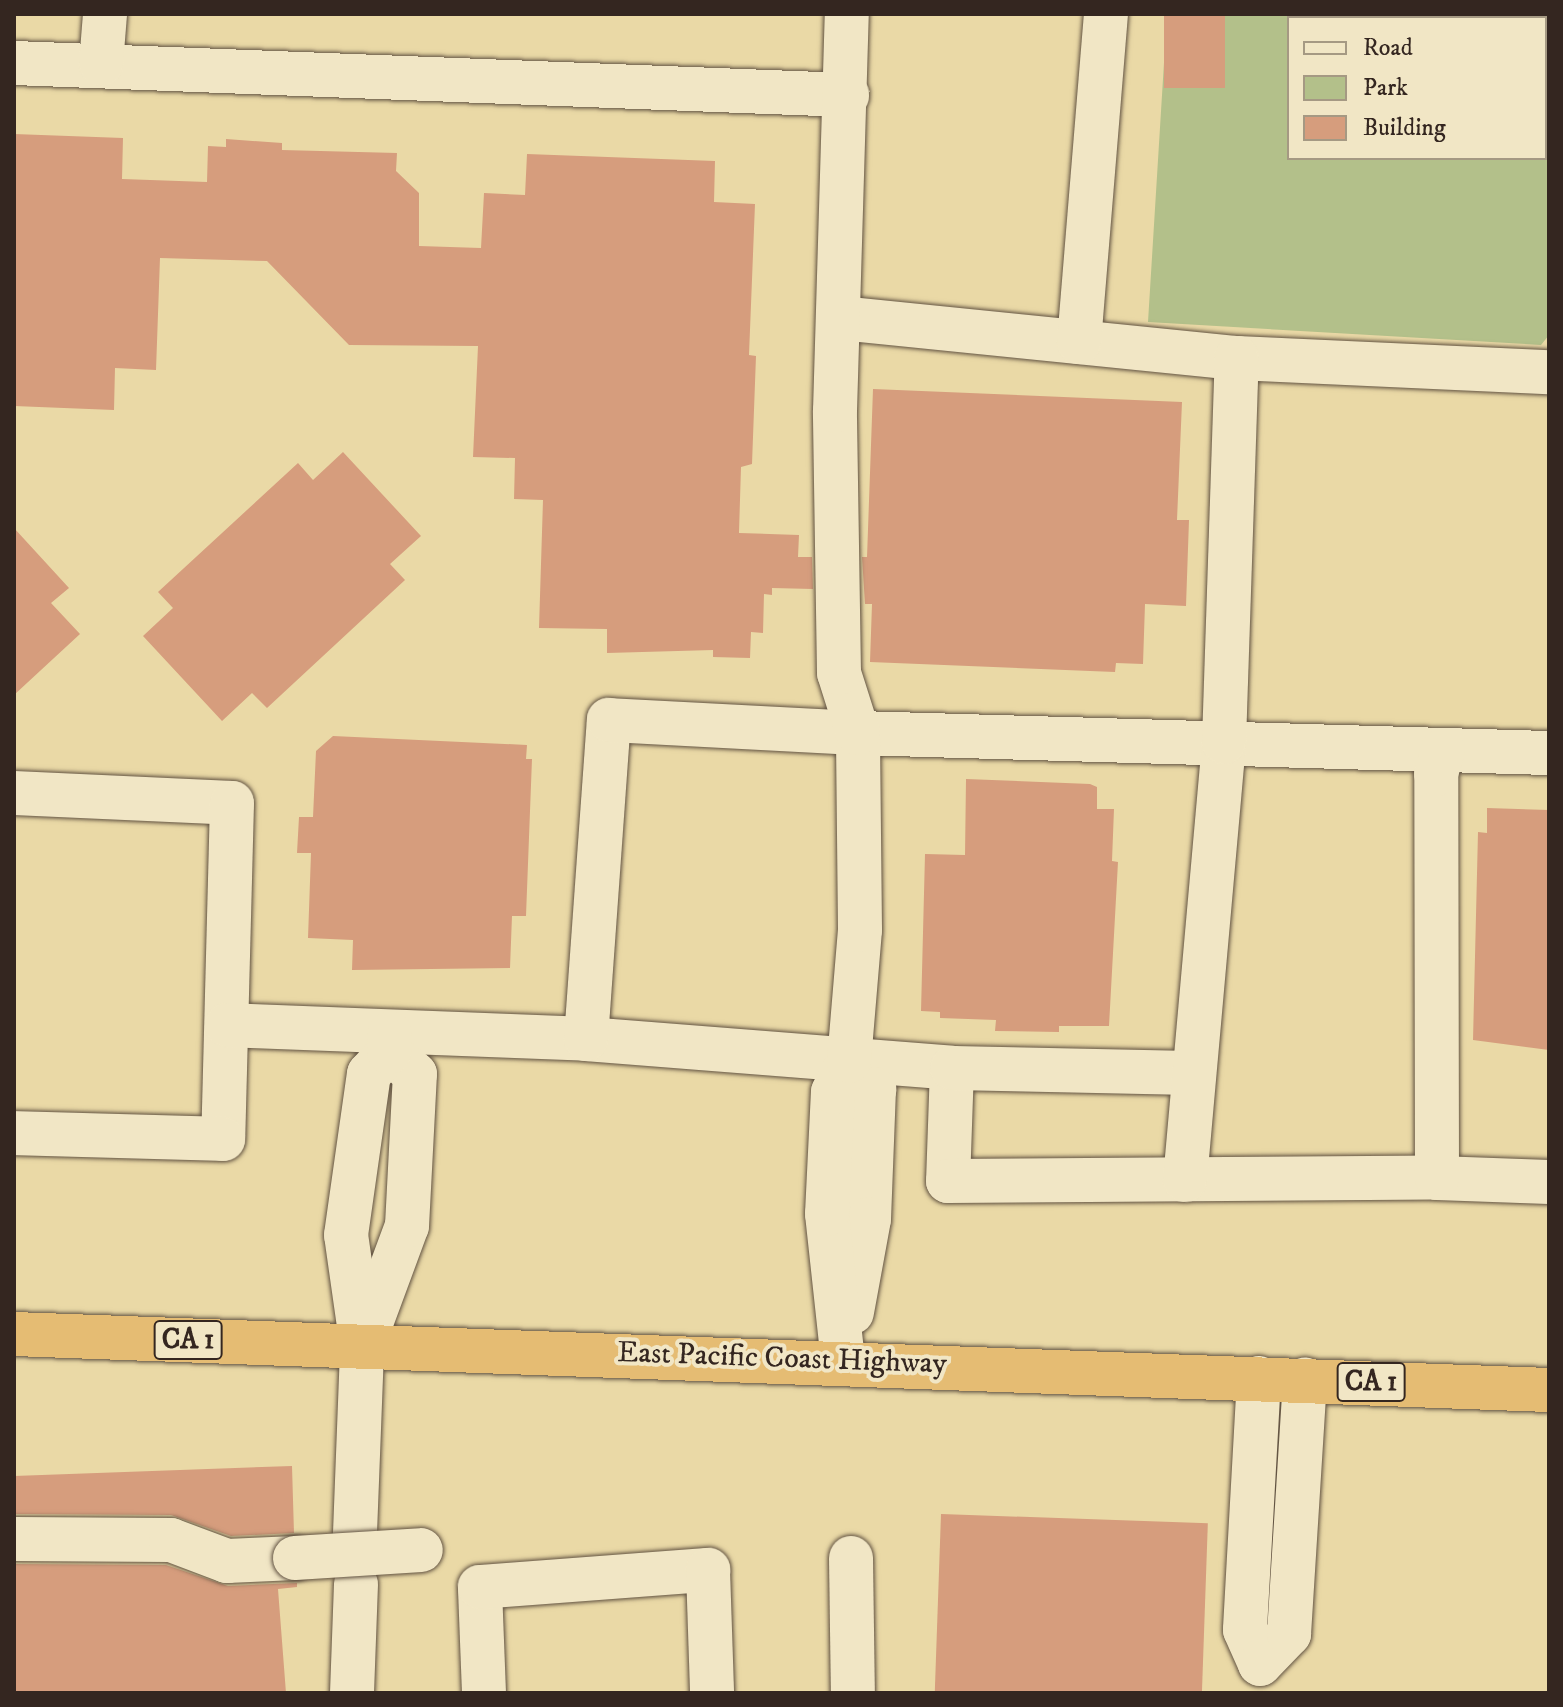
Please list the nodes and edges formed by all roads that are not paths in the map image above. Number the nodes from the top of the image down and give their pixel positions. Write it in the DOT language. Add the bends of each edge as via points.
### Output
graph roads {
  1 [pos="105,14"];
  2 [pos="847,14"];
  3 [pos="1106,14"];
  4 [pos="14,63"];
  5 [pos="101,64"];
  6 [pos="847,95"];
  7 [pos="841,318"];
  8 [pos="1079,342"];
  9 [pos="1237,358"];
  10 [pos="1549,372"];
  11 [pos="858,733"];
  12 [pos="1224,742"];
  13 [pos="1443,750"];
  14 [pos="1549,753"];
  15 [pos="14,793"];
  16 [pos="227,1025"];
  17 [pos="586,1039"];
  18 [pos="389,1042"];
  19 [pos="849,1061"];
  20 [pos="952,1068"];
  21 [pos="1193,1073"];
  22 [pos="14,1133"];
  23 [pos="1437,1178"];
  24 [pos="1185,1180"];
  25 [pos="1549,1182"];
  26 [pos="14,1334"];
  27 [pos="362,1347"];
  28 [pos="843,1361"];
  29 [pos="1259,1378"];
  30 [pos="1305,1380"];
  31 [pos="1549,1390"];
  32 [pos="355,1533"];
  33 [pos="14,1539"];
  34 [pos="421,1550"];
  35 [pos="851,1558"];
  36 [pos="356,1584"];
  37 [pos="352,1693"];
  38 [pos="484,1693"];
  39 [pos="712,1693"];
  40 [pos="853,1693"];
  1 -- 5 [label="lane"];
  2 -- 6 [label="lane"];
  3 -- 8 [label="lane"];
  4 -- 5 [label="lane"];
  5 -- 6 [label="lane"];
  6 -- 7 [label="lane"];
  7 -- 8 [label="lane"];
  7 -- 11 [label="lane" via="835,411 839,673"];
  8 -- 9 [label="lane"];
  9 -- 10 [label="lane"];
  9 -- 12 [label="lane"];
  11 -- 12 [label="lane"];
  11 -- 17 [label="lane" via="609,720"];
  11 -- 19 [label="lane" via="860,930"];
  12 -- 13 [label="lane"];
  12 -- 21 [label="lane"];
  13 -- 14 [label="lane"];
  13 -- 23 [label="lane" via="1436,774"];
  15 -- 16 [label="lane" via="232,803"];
  16 -- 18 [label="lane"];
  16 -- 22 [label="lane" via="223,1139"];
  17 -- 18 [label="lane"];
  17 -- 19 [label="lane"];
  18 -- 27 [label="lane" via="369,1074 346,1235"];
  18 -- 27 [label="lane" via="415,1074 407,1226"];
  19 -- 20 [label="lane"];
  19 -- 28 [label="lane" via="833,1092 827,1214"];
  20 -- 21 [label="lane"];
  20 -- 24 [label="lane" via="948,1181"];
  21 -- 24 [label="lane"];
  23 -- 24 [label="lane"];
  23 -- 25 [label="lane"];
  26 -- 27 [label="highway, East Pacific Coast Highway / CA 1"];
  27 -- 28 [label="highway, East Pacific Coast Highway / CA 1"];
  27 -- 32 [label="lane"];
  28 -- 29 [label="highway, East Pacific Coast Highway / CA 1"];
  29 -- 30 [label="highway, East Pacific Coast Highway / CA 1"];
  29 -- 30 [label="lane" via="1245,1630 1260,1664 1289,1634"];
  30 -- 31 [label="highway, East Pacific Coast Highway / CA 1"];
  33 -- 34 [label="lane, bridge" via="171,1540 227,1561"];
  35 -- 40 [label="lane"];
  36 -- 37 [label="lane"];
  38 -- 39 [label="lane" via="480,1587 708,1570"];
}
